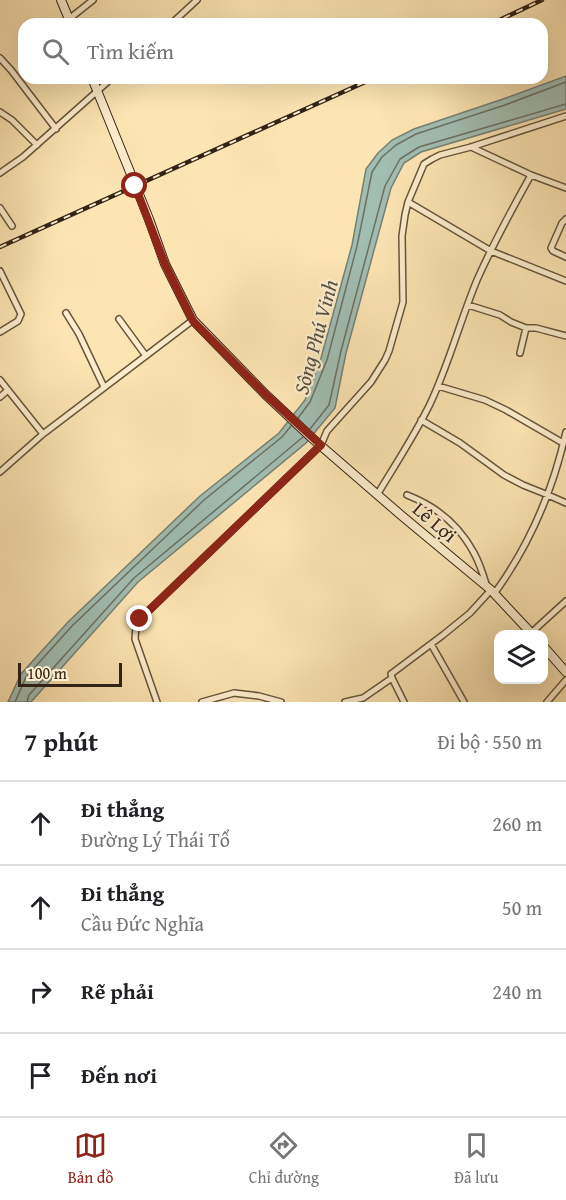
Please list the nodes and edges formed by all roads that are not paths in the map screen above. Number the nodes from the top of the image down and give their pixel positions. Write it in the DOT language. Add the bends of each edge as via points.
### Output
graph roads {
  1 [pos="61,0"];
  2 [pos="93,0"];
  3 [pos="197,0"];
  4 [pos="68,18"];
  5 [pos="74,18"];
  6 [pos="178,18"];
  7 [pos="0,58"];
  8 [pos="18,78"];
  9 [pos="22,84"];
  10 [pos="94,84"];
  11 [pos="106,84"];
  12 [pos="97,92"];
  13 [pos="0,112"];
  14 [pos="566,116"];
  15 [pos="56,129"];
  16 [pos="37,145"];
  17 [pos="471,147"];
  18 [pos="0,173"];
  19 [pos="531,175"];
  20 [pos="566,188"];
  21 [pos="408,202"];
  22 [pos="0,208"];
  23 [pos="566,219"];
  24 [pos="12,226"];
  25 [pos="491,251"];
  26 [pos="566,257"];
  27 [pos="0,271"];
  28 [pos="566,280"];
  29 [pos="468,305"];
  30 [pos="66,313"];
  31 [pos="119,319"];
  32 [pos="193,321"];
  33 [pos="526,328"];
  34 [pos="0,332"];
  35 [pos="566,336"];
  36 [pos="520,353"];
  37 [pos="146,356"];
  38 [pos="0,380"];
  39 [pos="438,386"];
  40 [pos="104,387"];
  41 [pos="8,390"];
  42 [pos="0,398"];
  43 [pos="421,420"];
  44 [pos="566,432"];
  45 [pos="43,434"];
  46 [pos="563,443"];
  47 [pos="321,445"];
  48 [pos="0,472"];
  49 [pos="377,495"];
  50 [pos="407,495"];
  51 [pos="548,495"];
  52 [pos="566,503"];
  53 [pos="491,590"];
  54 [pos="566,601"];
  55 [pos="527,630"];
  56 [pos="535,630"];
  57 [pos="431,644"];
  58 [pos="548,652"];
  59 [pos="566,672"];
  60 [pos="392,678"];
  61 [pos="566,680"];
  62 [pos="157,702"];
  63 [pos="202,702"];
  64 [pos="281,702"];
  65 [pos="345,702"];
  66 [pos="404,702"];
  67 [pos="464,702"];
  68 [pos="547,702"];
  1 -- 4 [label="main road"];
  2 -- 5 [label="street"];
  3 -- 6 [label="street"];
  7 -- 8 [label="street"];
  9 -- 15 [label="street"];
  10 -- 12 [label="main road, Lê Lợi"];
  11 -- 12 [label="street"];
  12 -- 15 [label="street"];
  12 -- 32 [label="main road, Lê Lợi" via="165,264"];
  13 -- 16 [label="street"];
  14 -- 17 [label="street"];
  15 -- 16 [label="street"];
  16 -- 18 [label="street"];
  17 -- 19 [label="street"];
  17 -- 21 [label="street" via="440,155 424,164"];
  19 -- 20 [label="street"];
  19 -- 25 [label="street"];
  21 -- 25 [label="street"];
  21 -- 47 [label="street" via="402,236 403,302 389,351 371,382 327,431"];
  22 -- 24 [label="street"];
  23 -- 26 [label="street" via="551,248"];
  25 -- 28 [label="street"];
  25 -- 29 [label="street"];
  27 -- 34 [label="street" via="21,314 18,321"];
  29 -- 33 [label="street"];
  29 -- 39 [label="street"];
  30 -- 40 [label="street"];
  31 -- 37 [label="street"];
  32 -- 37 [label="street"];
  32 -- 47 [label="main road, Lê Lợi"];
  33 -- 35 [label="street"];
  33 -- 36 [label="street"];
  37 -- 40 [label="street"];
  38 -- 41 [label="street"];
  39 -- 43 [label="street"];
  39 -- 46 [label="street" via="485,400"];
  40 -- 45 [label="street"];
  41 -- 42 [label="street"];
  41 -- 45 [label="street"];
  43 -- 49 [label="street"];
  43 -- 51 [label="street" via="504,475"];
  44 -- 46 [label="street"];
  45 -- 48 [label="street"];
  46 -- 51 [label="street"];
  47 -- 49 [label="main road, Lê Lợi"];
  47 -- 62 [label="street" via="140,619 135,639"];
  49 -- 53 [label="main road, Lê Lợi"];
  50 -- 53 [label="street" via="448,520 475,554"];
  51 -- 52 [label="street"];
  51 -- 53 [label="street" via="515,563"];
  53 -- 55 [label="main road, Lê Lợi"];
  53 -- 57 [label="street" via="470,613"];
  54 -- 56 [label="street"];
  57 -- 60 [label="street" via="391,674"];
  57 -- 67 [label="street"];
  58 -- 59 [label="main road"];
  60 -- 65 [label="street" via="363,698"];
  60 -- 66 [label="street"];
  61 -- 68 [label="street"];
  63 -- 64 [label="street" via="234,693"];
}
